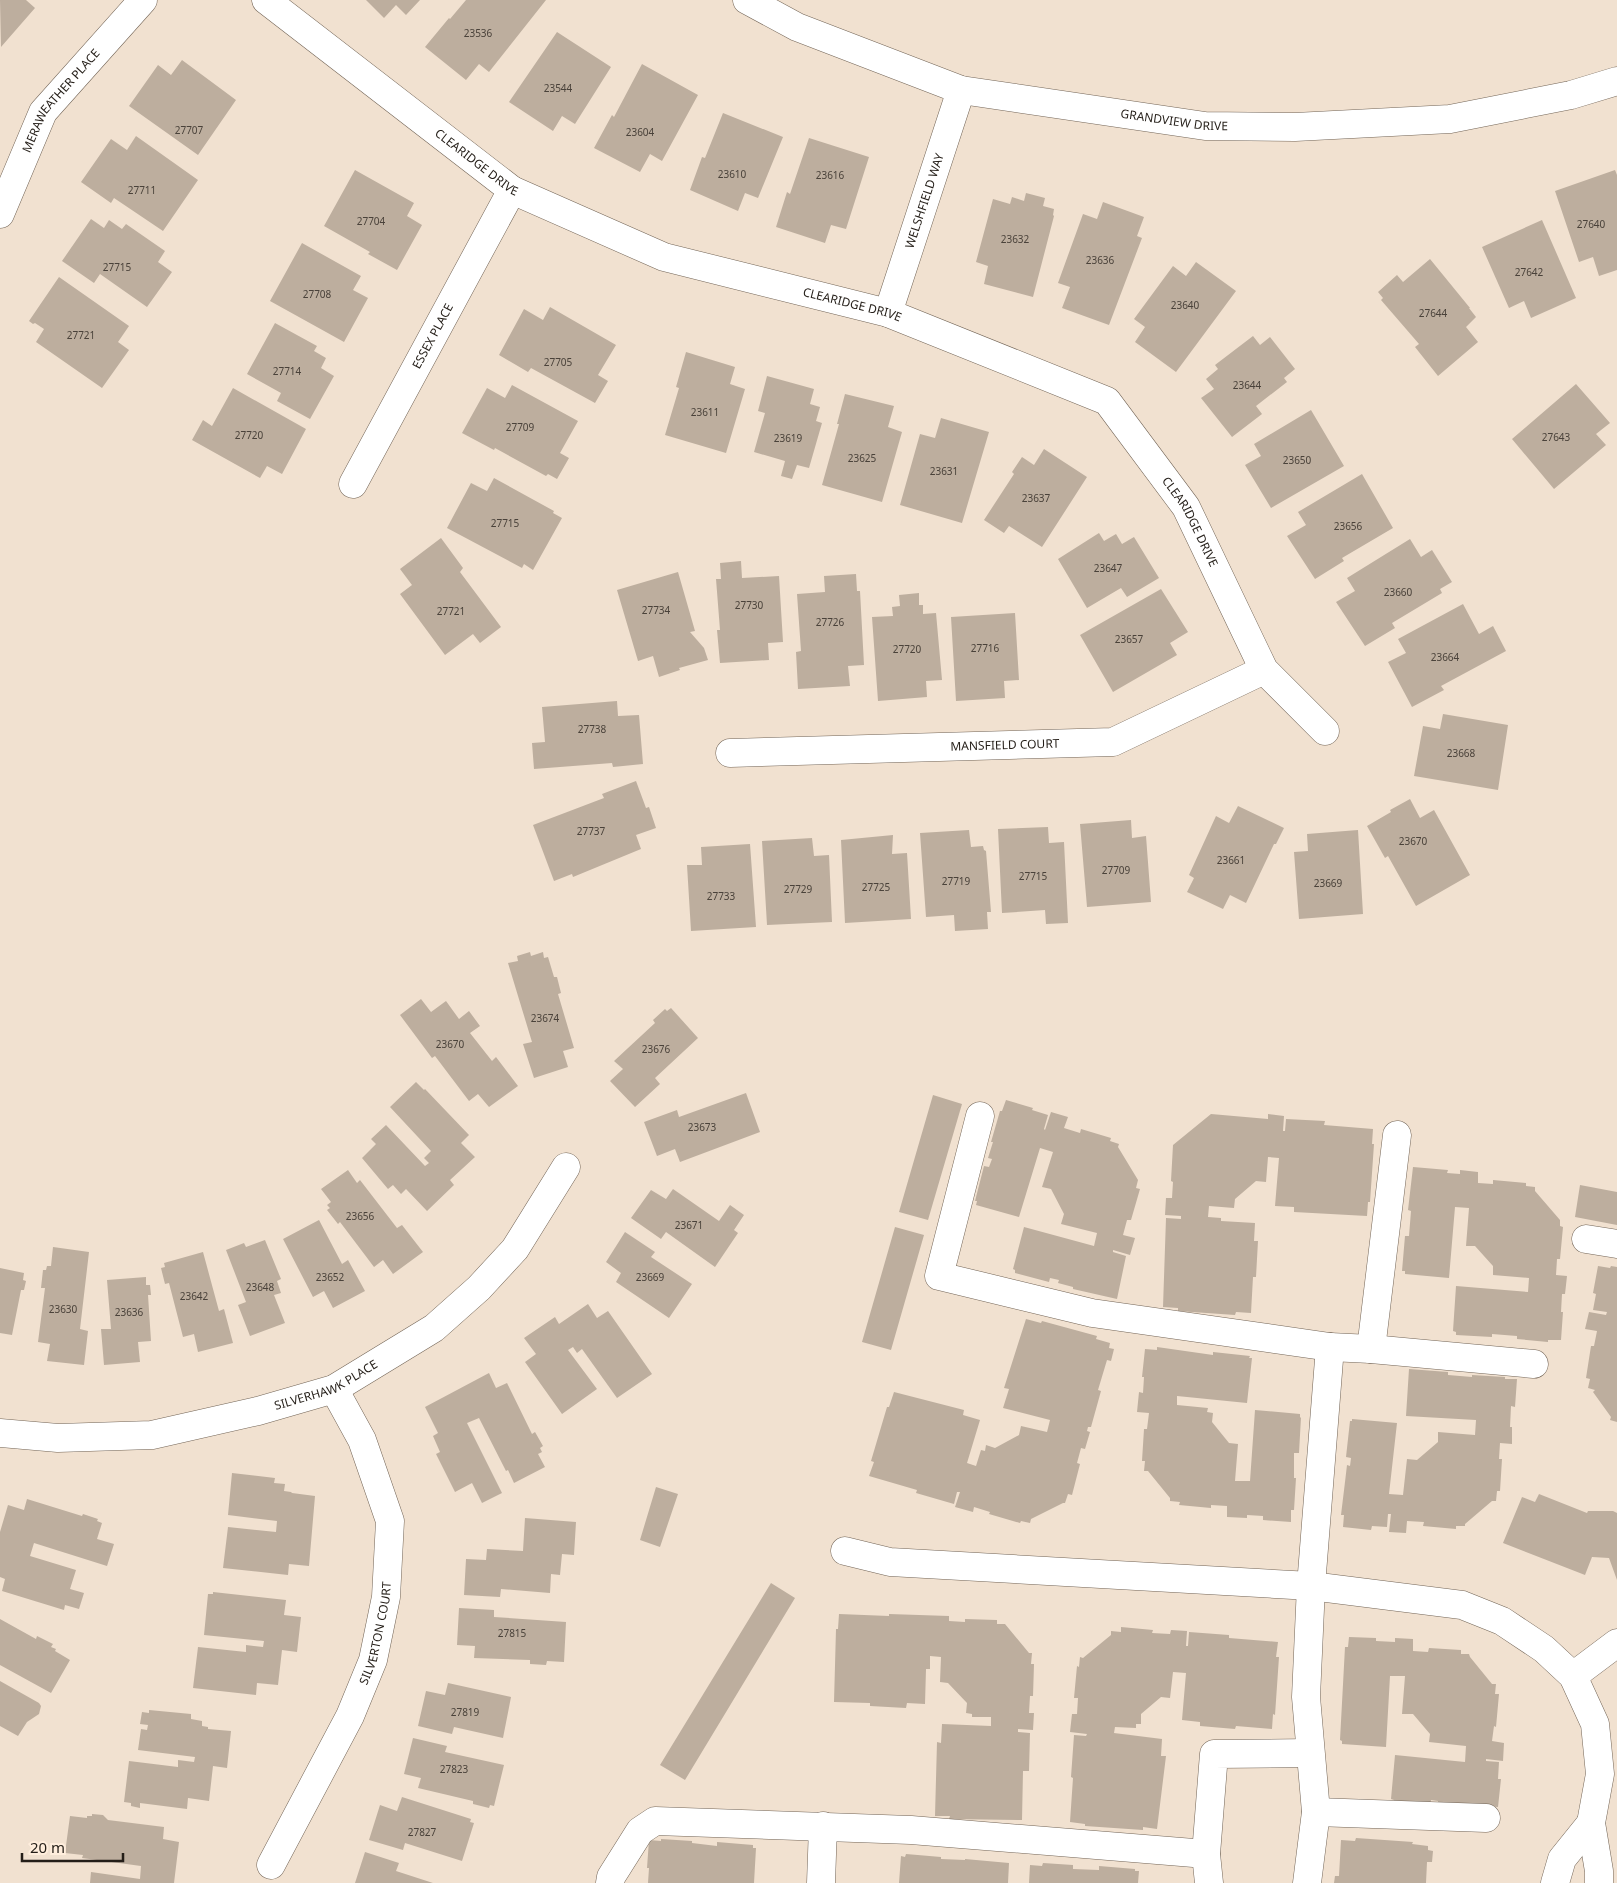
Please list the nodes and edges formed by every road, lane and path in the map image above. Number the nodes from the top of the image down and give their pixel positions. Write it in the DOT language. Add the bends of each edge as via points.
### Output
graph roads {
  1 [pos="143,0"];
  2 [pos="266,0"];
  3 [pos="747,0"];
  4 [pos="1617,80"];
  5 [pos="961,90"];
  6 [pos="512,190"];
  7 [pos="0,214"];
  8 [pos="888,313"];
  9 [pos="354,484"];
  10 [pos="1264,670"];
  11 [pos="1325,731"];
  12 [pos="730,753"];
  13 [pos="980,1116"];
  14 [pos="1397,1135"];
  15 [pos="566,1167"];
  16 [pos="1586,1239"];
  17 [pos="1617,1244"];
  18 [pos="1330,1347"];
  19 [pos="1371,1349"];
  20 [pos="1534,1364"];
  21 [pos="334,1389"];
  22 [pos="0,1433"];
  23 [pos="845,1551"];
  24 [pos="1312,1586"];
  25 [pos="1617,1643"];
  26 [pos="1573,1676"];
  27 [pos="1310,1753"];
  28 [pos="1316,1812"];
  29 [pos="1486,1818"];
  30 [pos="1591,1823"];
  31 [pos="823,1826"];
  32 [pos="1206,1854"];
  33 [pos="271,1865"];
  34 [pos="610,1883"];
  35 [pos="822,1883"];
  36 [pos="1209,1883"];
  37 [pos="1307,1883"];
  38 [pos="1555,1883"];
  39 [pos="1599,1883"];
  1 -- 7 [label="street, MERAWEATHER PLACE" via="43,112"];
  2 -- 6 [label="street, CLEARIDGE DRIVE"];
  3 -- 5 [label="street, GRANDVIEW DRIVE" via="797,26"];
  4 -- 5 [label="street, GRANDVIEW DRIVE" via="1571,95 1450,119 1295,127 1205,126"];
  5 -- 8 [label="street, WELSHFIELD WAY"];
  6 -- 8 [label="street, CLEARIDGE DRIVE" via="664,257"];
  6 -- 9 [label="street, ESSEX PLACE"];
  8 -- 10 [label="street, CLEARIDGE DRIVE" via="1108,401 1186,507"];
  10 -- 11 [label="street, CLEARIDGE DRIVE"];
  10 -- 12 [label="street, MANSFIELD COURT" via="1113,742"];
  13 -- 18 [label="street" via="939,1276 1092,1313"];
  14 -- 19 [label="street"];
  15 -- 21 [label="street, SILVERHAWK PLACE" via="515,1249 479,1288 434,1328"];
  16 -- 17 [label="street"];
  18 -- 19 [label="street"];
  18 -- 24 [label="street"];
  19 -- 20 [label="street"];
  21 -- 22 [label="street, SILVERHAWK PLACE" via="258,1411 152,1435 58,1438"];
  21 -- 33 [label="street, SILVERTON COURT" via="362,1440 390,1521 386,1598 374,1660 350,1716"];
  23 -- 24 [label="street" via="890,1562"];
  24 -- 26 [label="street" via="1462,1605 1502,1621 1544,1649"];
  24 -- 27 [label="street" via="1306,1697"];
  25 -- 26 [label="street"];
  26 -- 30 [label="street" via="1595,1724 1600,1774"];
  27 -- 28 [label="street"];
  27 -- 32 [label="street" via="1214,1754"];
  28 -- 29 [label="street"];
  28 -- 37 [label="street"];
  30 -- 38 [label="street" via="1562,1859"];
  30 -- 39 [label="street"];
  31 -- 32 [label="street"];
  31 -- 34 [label="street" via="655,1821 640,1831"];
  31 -- 35 [label="street"];
  32 -- 36 [label="street"];
}
